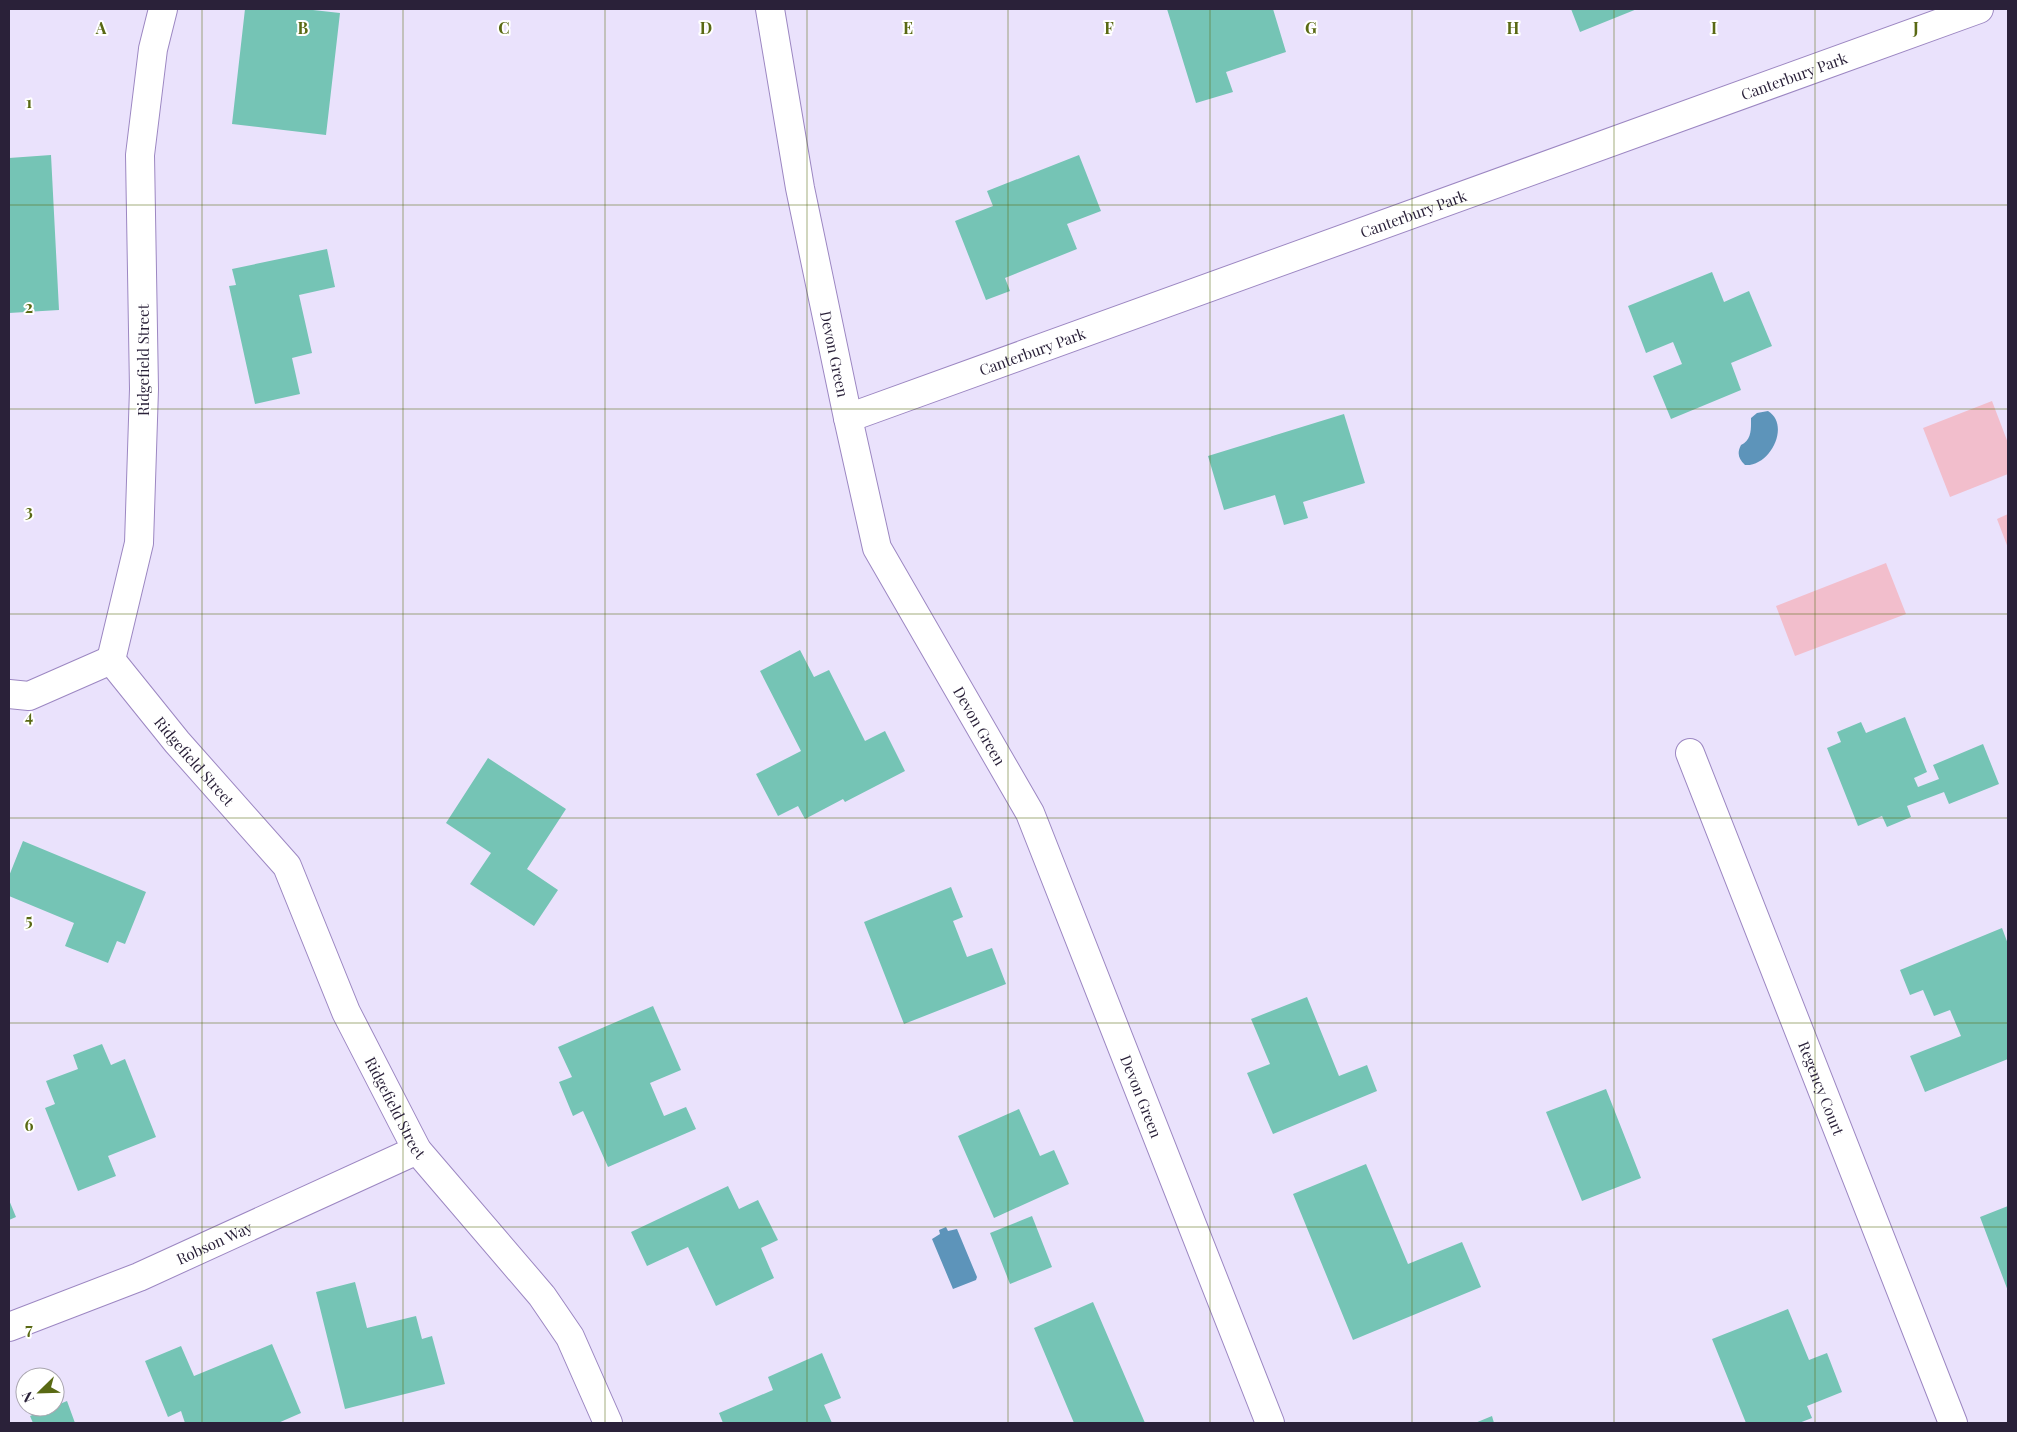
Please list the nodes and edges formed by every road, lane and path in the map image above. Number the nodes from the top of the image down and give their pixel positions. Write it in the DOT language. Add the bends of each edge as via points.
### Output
graph roads {
  1 [pos="163,9"];
  2 [pos="770,9"];
  3 [pos="1978,9"];
  4 [pos="848,418"];
  5 [pos="111,660"];
  6 [pos="9,694"];
  7 [pos="1690,754"];
  8 [pos="417,1150"];
  9 [pos="9,1327"];
  10 [pos="608,1423"];
  11 [pos="1270,1423"];
  12 [pos="1952,1423"];
  1 -- 5 [label="street, Ridgefield Street" via="153,49 140,155 144,388 139,543"];
  2 -- 4 [label="street, Devon Green" via="800,188"];
  3 -- 4 [label="street, Canterbury Park"];
  4 -- 11 [label="street, Devon Green" via="877,548 1030,813"];
  5 -- 6 [label="street" via="30,696"];
  5 -- 8 [label="street, Ridgefield Street" via="177,742 287,866 346,1012"];
  7 -- 12 [label="street, Regency Court"];
  8 -- 9 [label="street, Robson Way" via="139,1277"];
  8 -- 10 [label="street, Ridgefield Street" via="542,1296 570,1337"];
}
